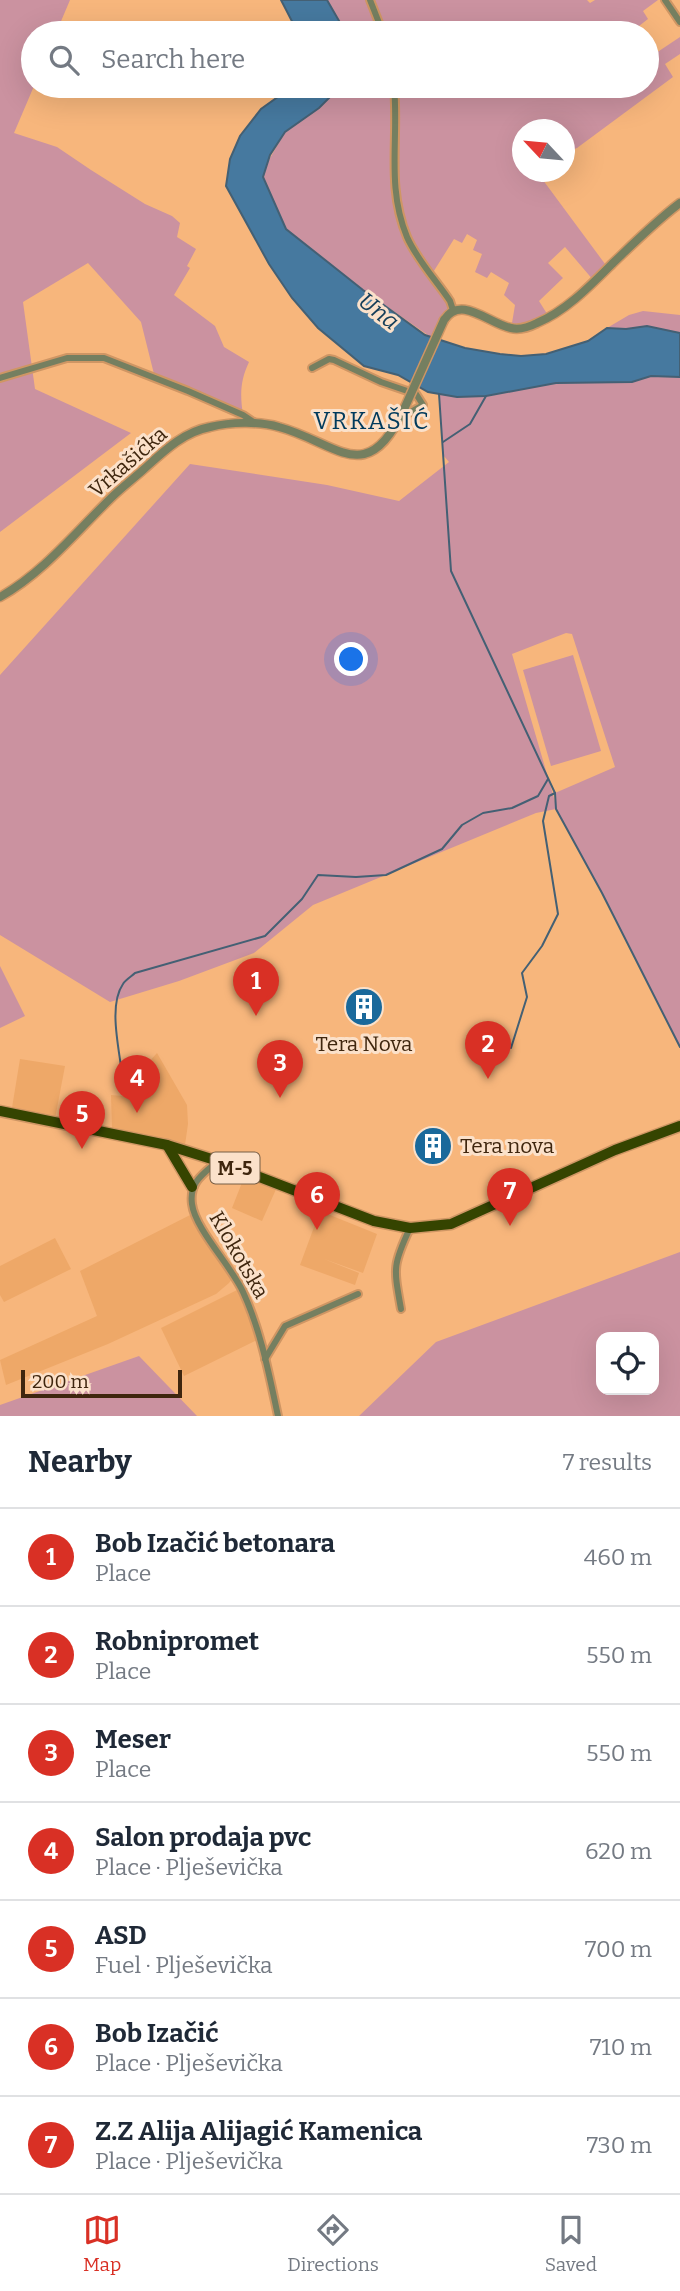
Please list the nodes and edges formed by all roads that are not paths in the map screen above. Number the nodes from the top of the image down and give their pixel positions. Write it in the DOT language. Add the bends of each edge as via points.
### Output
graph roads {
  1 [pos="370,0"];
  2 [pos="665,0"];
  3 [pos="378,21"];
  4 [pos="680,22"];
  5 [pos="394,98"];
  6 [pos="680,202"];
  7 [pos="453,310"];
  8 [pos="312,368"];
  9 [pos="0,377"];
  10 [pos="399,419"];
  11 [pos="256,424"];
  12 [pos="0,597"];
  13 [pos="0,1111"];
  14 [pos="680,1126"];
  15 [pos="167,1145"];
  16 [pos="218,1161"];
  17 [pos="192,1187"];
  18 [pos="410,1228"];
  19 [pos="358,1294"];
  20 [pos="401,1309"];
  21 [pos="265,1359"];
  22 [pos="278,1416"];
  1 -- 3 [label="street"];
  2 -- 4 [label="street"];
  5 -- 7 [label="street" via="395,201 408,238"];
  6 -- 7 [label="street" via="579,295 540,322 512,329 471,311"];
  7 -- 10 [label="street, Vrkašićka, bridge" via="443,320"];
  8 -- 10 [label="street" via="334,360 416,394 423,405"];
  9 -- 11 [label="street" via="67,358 104,358 197,394"];
  10 -- 11 [label="street, Vrkašićka" via="378,447 356,455 331,450 278,426"];
  11 -- 12 [label="street, Vrkašićka" via="211,426 178,441 114,495 41,567"];
  13 -- 15 [label="main road, M-5"];
  14 -- 18 [label="main road, M-5" via="615,1150 451,1224"];
  15 -- 16 [label="main road, M-5"];
  15 -- 17 [label="main road"];
  16 -- 17 [label="street"];
  16 -- 18 [label="main road, M-5" via="374,1221"];
  17 -- 21 [label="street, Klokotska" via="194,1213 242,1290"];
  18 -- 20 [label="street" via="394,1271"];
  19 -- 21 [label="street" via="285,1326"];
  21 -- 22 [label="street, Klokotska"];
}
